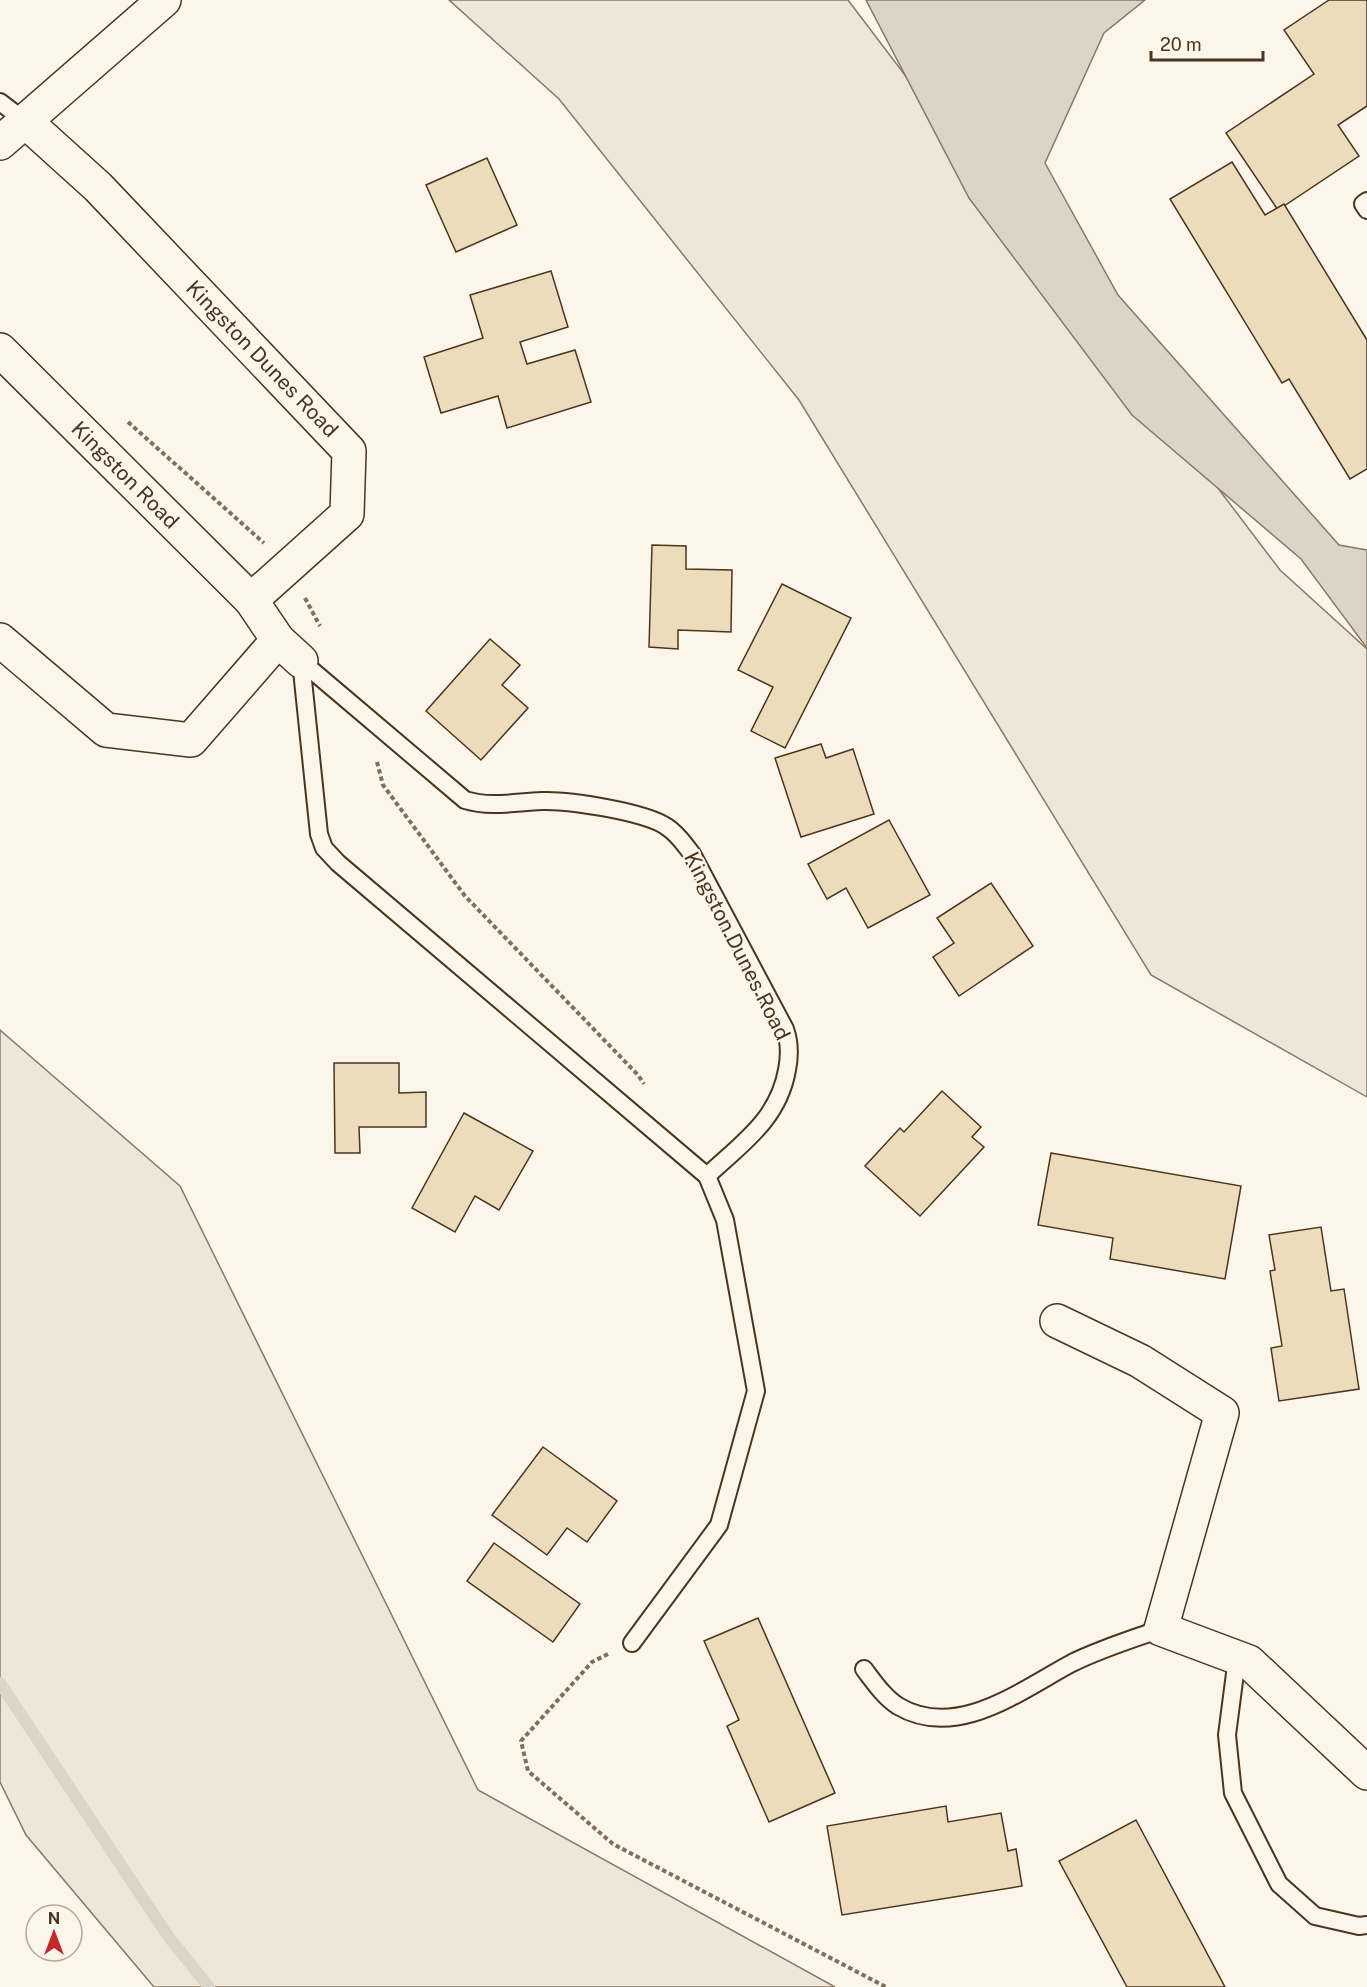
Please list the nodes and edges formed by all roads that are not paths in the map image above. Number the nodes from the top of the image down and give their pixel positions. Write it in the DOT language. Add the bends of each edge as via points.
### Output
graph roads {
  1 [pos="164,0"];
  2 [pos="12,111"];
  3 [pos="0,143"];
  4 [pos="1367,201"];
  5 [pos="1367,210"];
  6 [pos="0,350"];
  7 [pos="251,600"];
  8 [pos="0,640"];
  9 [pos="290,650"];
  10 [pos="707,1176"];
  11 [pos="1057,1321"];
  12 [pos="1161,1629"];
  13 [pos="632,1643"];
  14 [pos="1237,1658"];
  15 [pos="864,1669"];
  16 [pos="1367,1773"];
  17 [pos="1367,1925"];
  1 -- 2 [label="street"];
  2 -- 3 [label="street"];
  2 -- 7 [label="street, Kingston Dunes Road" via="98,187 349,451 347,514"];
  4 -- 5 [label="lane" via="1363,204"];
  6 -- 7 [label="street, Kingston Road"];
  7 -- 9 [label="street, Kingston Dunes Road"];
  8 -- 9 [label="street" via="106,730 191,740"];
  9 -- 10 [label="lane, Kingston Dunes Road" via="324,848"];
  9 -- 10 [label="lane, Kingston Dunes Road" via="465,800 499,805 544,800 610,808 667,826 679,837 692,854 784,1029 790,1054 784,1087 767,1119"];
  10 -- 13 [label="lane, Kingston Dunes Road" via="725,1220 756,1391 719,1525"];
  11 -- 12 [label="street" via="1140,1362 1222,1413"];
  12 -- 14 [label="street"];
  12 -- 15 [label="lane" via="1072,1663 1004,1702 953,1717 916,1715 897,1705"];
  14 -- 16 [label="street" via="1249,1662"];
  14 -- 17 [label="lane" via="1227,1735 1233,1793 1279,1884 1315,1916"];
}
